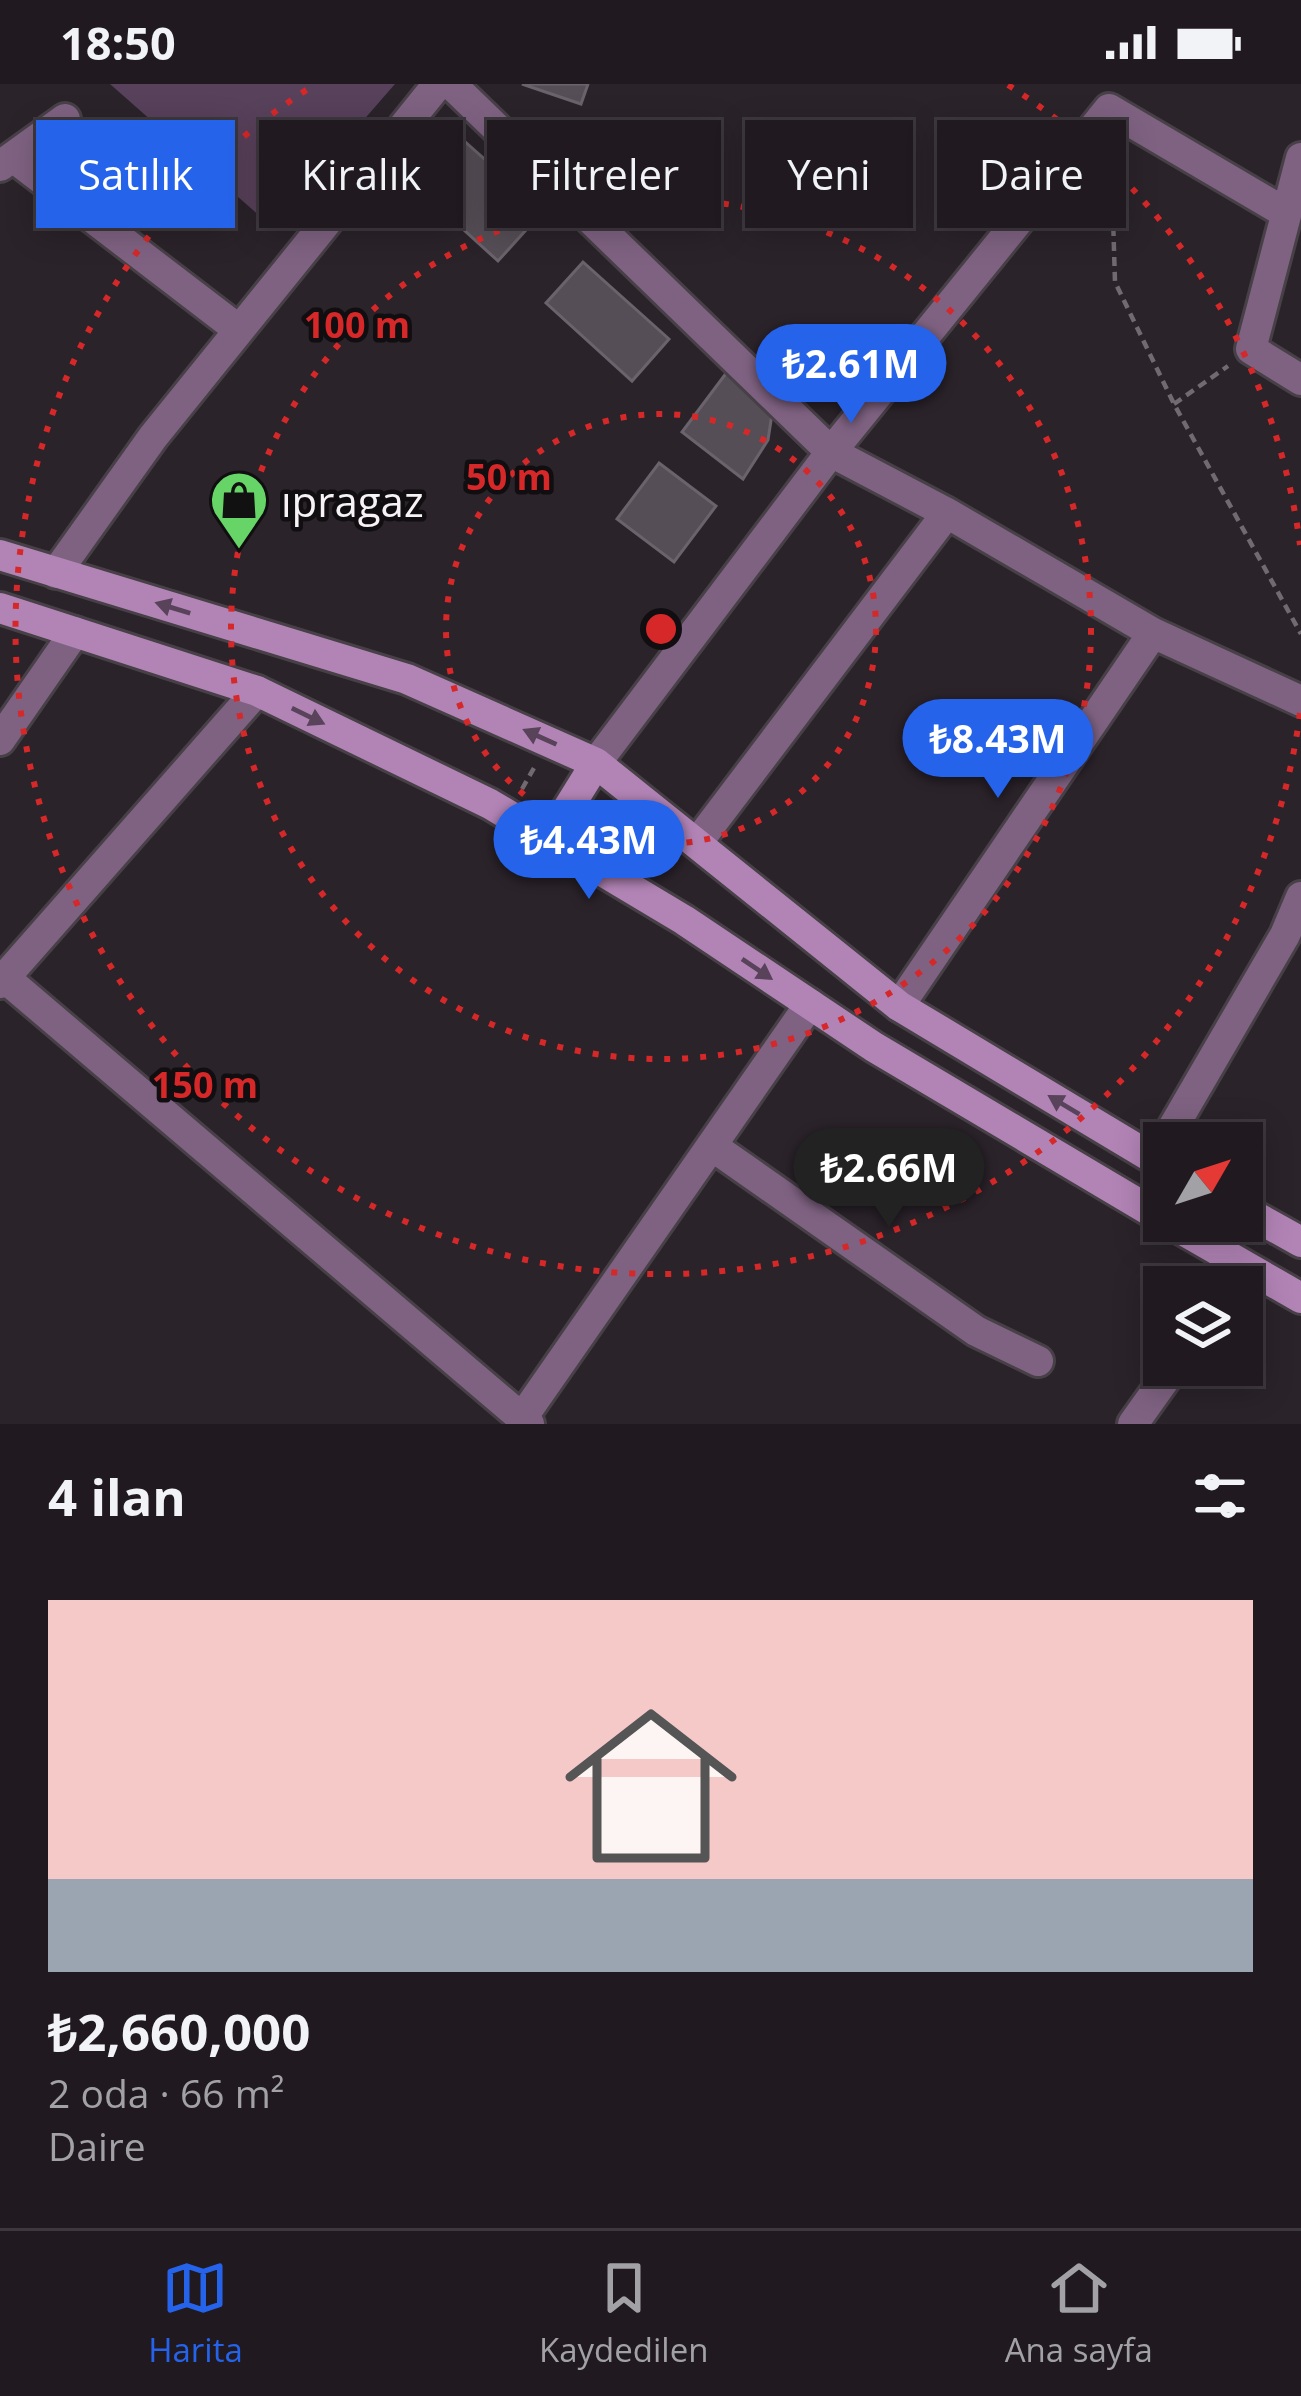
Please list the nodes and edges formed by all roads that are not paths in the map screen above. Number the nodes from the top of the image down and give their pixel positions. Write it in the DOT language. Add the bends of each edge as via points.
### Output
graph roads {
  1 [pos="438,84"];
  2 [pos="451,84"];
  3 [pos="1108,96"];
  4 [pos="64,119"];
  5 [pos="1301,158"];
  6 [pos="6,162"];
  7 [pos="1284,212"];
  8 [pos="239,330"];
  9 [pos="1301,380"];
  10 [pos="831,452"];
  11 [pos="947,513"];
  12 [pos="0,555"];
  13 [pos="56,572"];
  14 [pos="0,608"];
  15 [pos="75,632"];
  16 [pos="1153,633"];
  17 [pos="257,691"];
  18 [pos="1301,701"];
  19 [pos="0,740"];
  20 [pos="596,763"];
  21 [pos="549,839"];
  22 [pos="697,843"];
  23 [pos="1301,897"];
  24 [pos="3,981"];
  25 [pos="810,1004"];
  26 [pos="899,1006"];
  27 [pos="1179,1122"];
  28 [pos="1143,1142"];
  29 [pos="712,1146"];
  30 [pos="1143,1207"];
  31 [pos="1263,1221"];
  32 [pos="1192,1242"];
  33 [pos="1301,1243"];
  34 [pos="1222,1266"];
  35 [pos="1263,1286"];
  36 [pos="1301,1298"];
  37 [pos="1038,1361"];
  38 [pos="1160,1386"];
  39 [pos="525,1421"];
  40 [pos="1133,1424"];
  1 -- 8 [label="street"];
  2 -- 10 [label="street"];
  3 -- 7 [label="street"];
  3 -- 10 [label="street"];
  4 -- 6 [label="street"];
  5 -- 7 [label="street"];
  6 -- 8 [label="street"];
  7 -- 9 [label="street" via="1251,350"];
  8 -- 13 [label="street"];
  10 -- 11 [label="street"];
  10 -- 20 [label="street"];
  11 -- 16 [label="street"];
  11 -- 22 [label="street"];
  12 -- 13 [label="main road"];
  20 -- 13 [label="main road, one-way" via="407,679"];
  14 -- 15 [label="main road"];
  15 -- 17 [label="main road"];
  15 -- 19 [label="street"];
  16 -- 18 [label="street"];
  16 -- 26 [label="street"];
  17 -- 21 [label="main road, one-way"];
  17 -- 24 [label="street"];
  20 -- 21 [label="main road"];
  20 -- 22 [label="main road"];
  21 -- 25 [label="main road, one-way"];
  22 -- 26 [label="main road"];
  23 -- 27 [label="street"];
  24 -- 39 [label="street"];
  25 -- 29 [label="street"];
  25 -- 30 [label="main road"];
  28 -- 26 [label="main road, one-way"];
  29 -- 37 [label="street" via="976,1331"];
  29 -- 39 [label="street"];
  31 -- 33 [label="main road"];
  32 -- 34 [label="main road"];
  35 -- 36 [label="main road"];
  38 -- 40 [label="street"];
}
